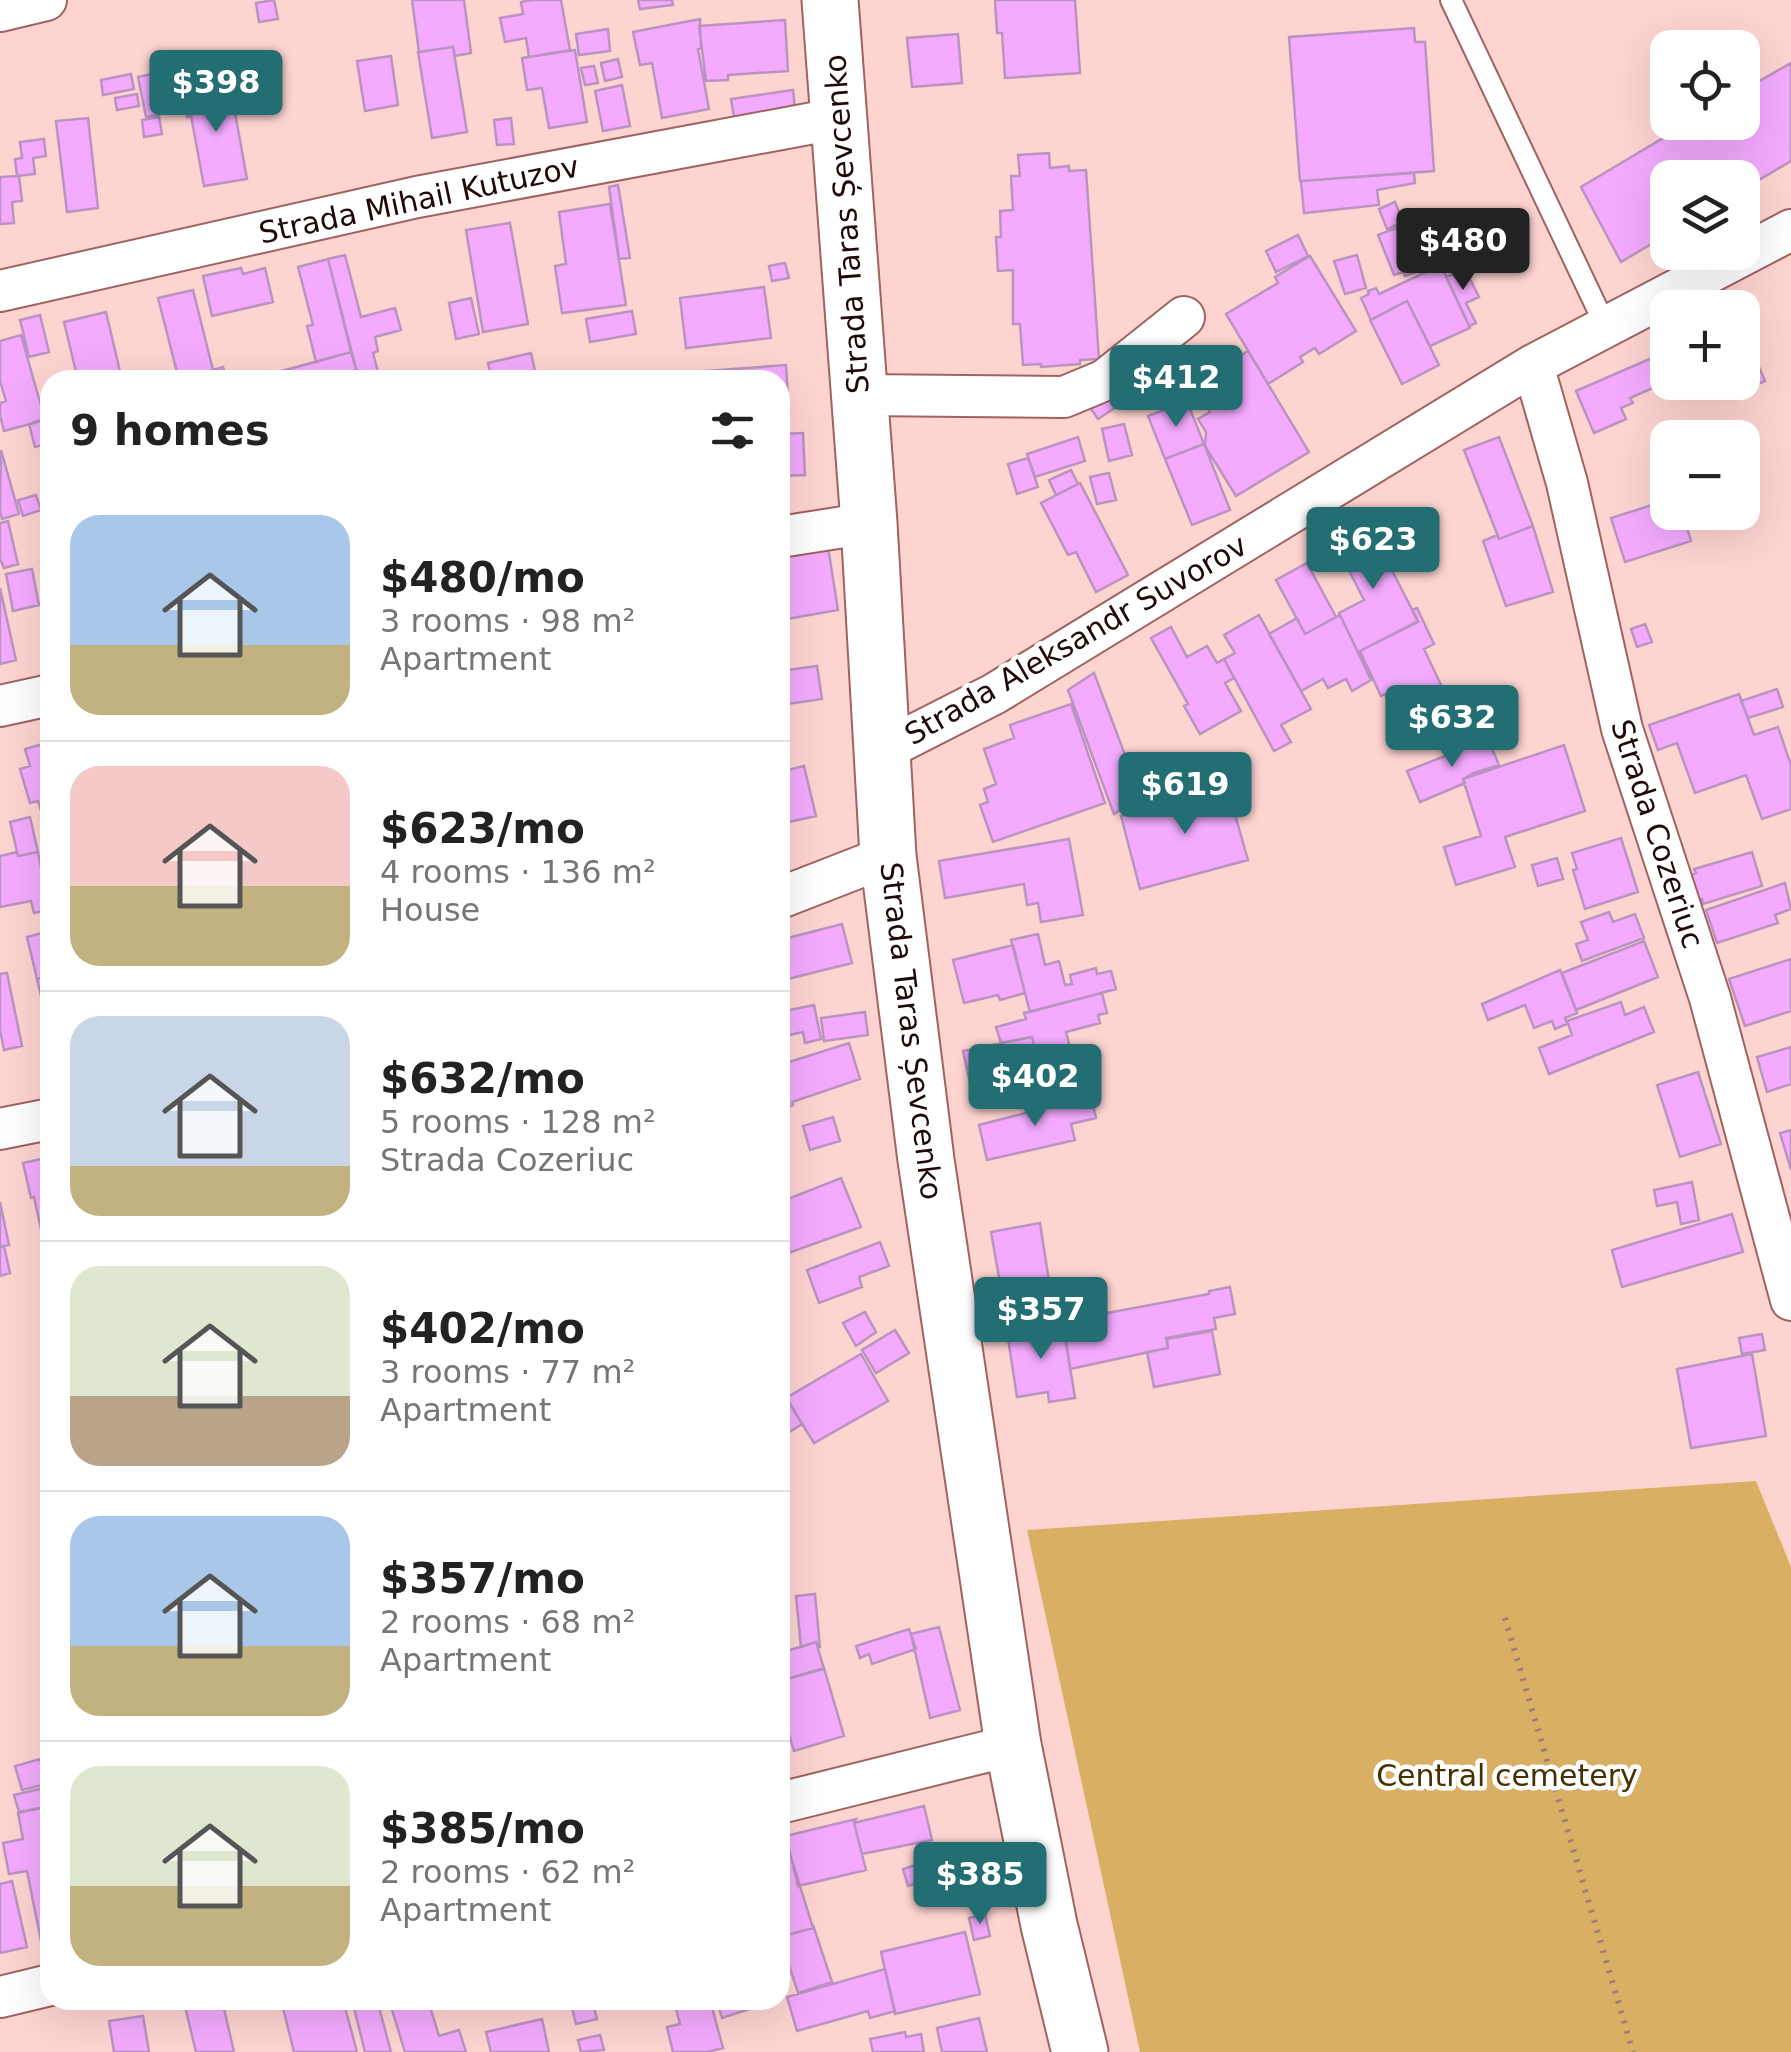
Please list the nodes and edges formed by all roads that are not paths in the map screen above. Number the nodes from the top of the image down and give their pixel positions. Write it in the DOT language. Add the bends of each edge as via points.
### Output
graph roads {
  1 [pos="46,0"];
  2 [pos="830,0"];
  3 [pos="1451,0"];
  4 [pos="0,12"];
  5 [pos="840,118"];
  6 [pos="1791,230"];
  7 [pos="0,291"];
  8 [pos="1184,317"];
  9 [pos="1606,327"];
  10 [pos="1534,365"];
  11 [pos="860,395"];
  12 [pos="869,523"];
  13 [pos="790,535"];
  14 [pos="40,697"];
  15 [pos="0,706"];
  16 [pos="882,751"];
  17 [pos="888,856"];
  18 [pos="790,894"];
  19 [pos="40,1121"];
  20 [pos="0,1130"];
  21 [pos="1791,1300"];
  22 [pos="1013,1744"];
  23 [pos="790,1800"];
  24 [pos="40,1987"];
  25 [pos="0,1997"];
  26 [pos="1080,2052"];
  1 -- 4 [label="street"];
  2 -- 5 [label="main road, Strada Taras Șevcenko"];
  3 -- 9 [label="lane"];
  5 -- 7 [label="street, Strada Mihail Kutuzov" via="417,197"];
  5 -- 11 [label="main road, Strada Taras Șevcenko"];
  6 -- 9 [label="street, Strada Aleksandr Suvorov"];
  8 -- 11 [label="street" via="1105,380 1064,396"];
  9 -- 10 [label="street, Strada Aleksandr Suvorov"];
  10 -- 16 [label="street, Strada Aleksandr Suvorov" via="1011,684"];
  10 -- 21 [label="street, Strada Cozeriuc" via="1622,729 1710,998"];
  11 -- 12 [label="main road, Strada Taras Șevcenko"];
  12 -- 13 [label="street"];
  12 -- 16 [label="main road, Strada Taras Șevcenko"];
  14 -- 15 [label="street"];
  16 -- 17 [label="main road, Strada Taras Șevcenko"];
  17 -- 18 [label="street"];
  17 -- 22 [label="main road, Strada Taras Șevcenko"];
  19 -- 20 [label="street"];
  22 -- 23 [label="street"];
  22 -- 26 [label="main road, Strada Taras Șevcenko"];
  24 -- 25 [label="street"];
}
